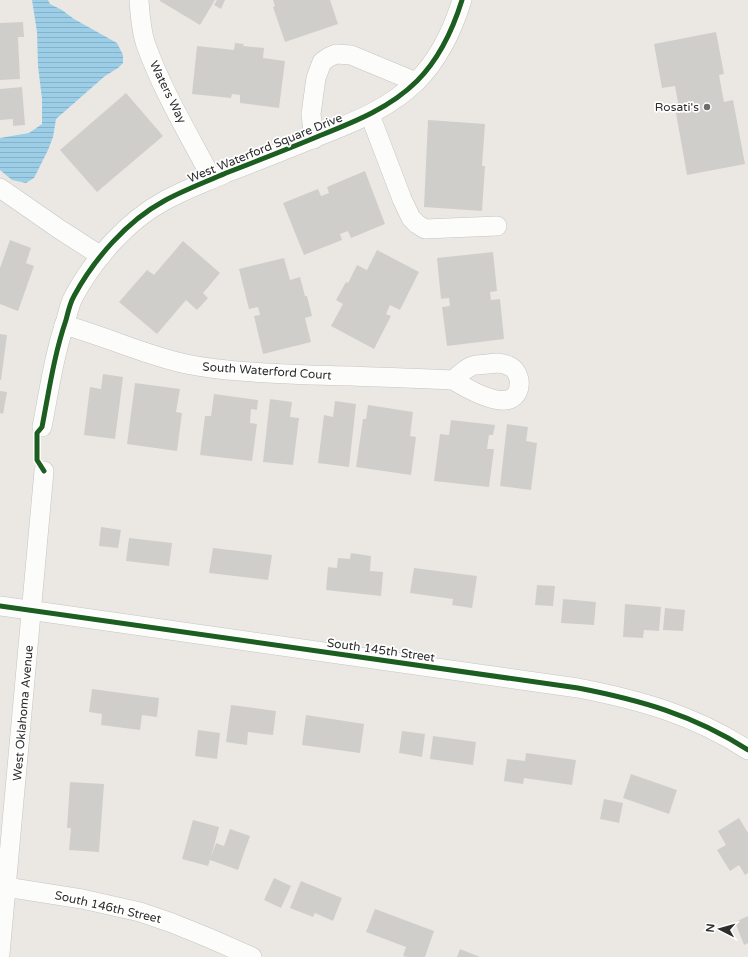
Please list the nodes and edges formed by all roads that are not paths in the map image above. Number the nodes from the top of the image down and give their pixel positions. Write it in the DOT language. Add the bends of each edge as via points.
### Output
graph roads {
  1 [pos="139,0"];
  2 [pos="462,0"];
  3 [pos="416,82"];
  4 [pos="370,115"];
  5 [pos="314,138"];
  6 [pos="212,179"];
  7 [pos="0,188"];
  8 [pos="497,226"];
  9 [pos="101,256"];
  10 [pos="64,325"];
  11 [pos="453,380"];
  12 [pos="42,427"];
  13 [pos="44,471"];
  14 [pos="0,606"];
  15 [pos="31,610"];
  16 [pos="748,750"];
  17 [pos="6,887"];
  18 [pos="0,954"];
  19 [pos="252,957"];
  1 -- 6 [label="street, Waters Way" via="146,44 166,92"];
  2 -- 3 [label="street, West Waterford Square Drive" via="454,24 437,55"];
  3 -- 4 [label="street, West Waterford Square Drive" via="402,95"];
  3 -- 5 [label="street" via="351,55 336,54 329,57 322,62 316,78 311,114"];
  4 -- 5 [label="street, West Waterford Square Drive"];
  4 -- 8 [label="street" via="402,199 411,218 417,224 425,229"];
  5 -- 6 [label="street, West Waterford Square Drive"];
  6 -- 9 [label="street, West Waterford Square Drive" via="164,200 148,211 117,237"];
  7 -- 9 [label="street"];
  9 -- 10 [label="street, West Waterford Square Drive" via="73,298"];
  10 -- 11 [label="street, South Waterford Court" via="186,364 265,373"];
  10 -- 12 [label="street, West Waterford Square Drive"];
  13 -- 15 [label="street, West Oklahoma Avenue"];
  14 -- 15 [label="street, South 145th Street"];
  15 -- 16 [label="street, South 145th Street" via="608,693 692,719"];
  15 -- 17 [label="street, West Oklahoma Avenue"];
  17 -- 18 [label="street, West Oklahoma Avenue"];
  17 -- 19 [label="street, South 146th Street" via="82,899 140,912 172,922"];
}
